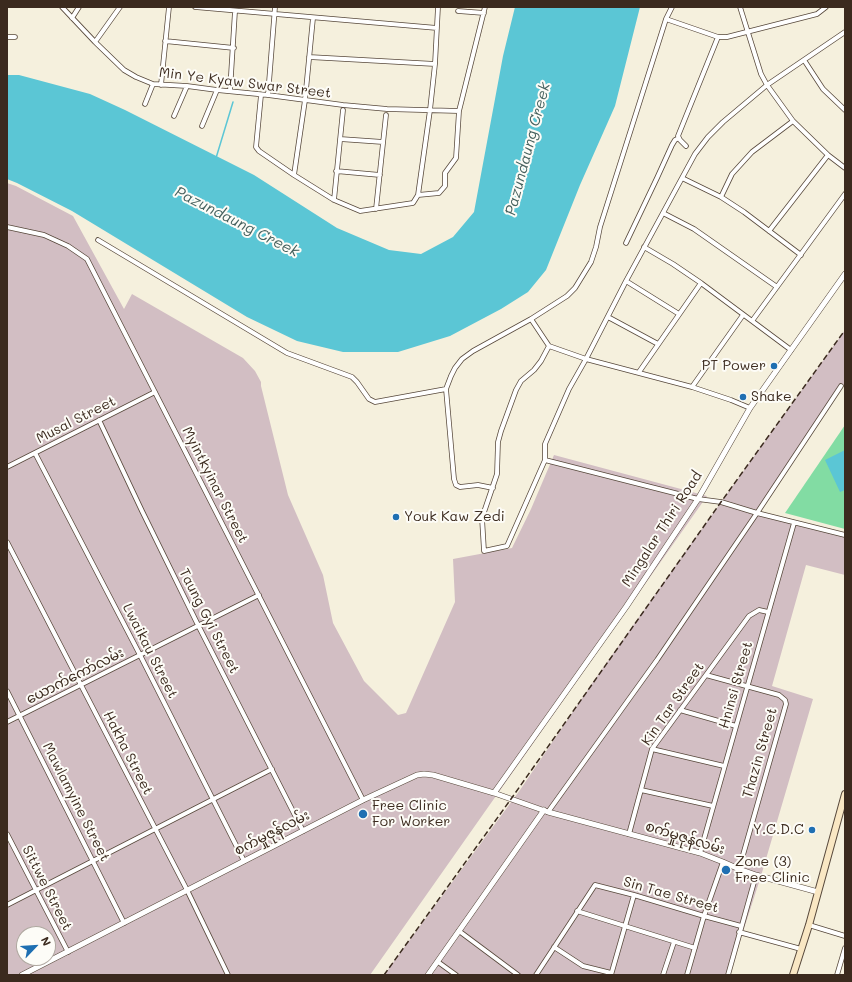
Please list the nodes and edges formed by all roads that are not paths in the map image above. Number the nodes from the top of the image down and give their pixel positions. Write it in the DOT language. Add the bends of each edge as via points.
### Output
graph roads {
  1 [pos="62,7"];
  2 [pos="79,7"];
  3 [pos="120,7"];
  4 [pos="169,7"];
  5 [pos="195,7"];
  6 [pos="275,7"];
  7 [pos="438,7"];
  8 [pos="485,7"];
  9 [pos="672,7"];
  10 [pos="740,7"];
  11 [pos="826,7"];
  12 [pos="236,11"];
  13 [pos="458,11"];
  14 [pos="484,13"];
  15 [pos="275,14"];
  16 [pos="72,18"];
  17 [pos="313,18"];
  18 [pos="666,19"];
  19 [pos="437,28"];
  20 [pos="748,32"];
  21 [pos="845,34"];
  22 [pos="7,37"];
  23 [pos="15,37"];
  24 [pos="718,37"];
  25 [pos="165,41"];
  26 [pos="95,42"];
  27 [pos="234,48"];
  28 [pos="309,57"];
  29 [pos="804,60"];
  30 [pos="435,64"];
  31 [pos="153,84"];
  32 [pos="161,85"];
  33 [pos="768,85"];
  34 [pos="187,86"];
  35 [pos="217,90"];
  36 [pos="230,91"];
  37 [pos="261,95"];
  38 [pos="268,95"];
  39 [pos="305,100"];
  40 [pos="145,104"];
  41 [pos="343,110"];
  42 [pos="430,110"];
  43 [pos="459,110"];
  44 [pos="845,110"];
  45 [pos="386,115"];
  46 [pos="174,116"];
  47 [pos="793,121"];
  48 [pos="202,126"];
  49 [pos="679,138"];
  50 [pos="340,139"];
  51 [pos="383,142"];
  52 [pos="686,146"];
  53 [pos="828,155"];
  54 [pos="845,168"];
  55 [pos="336,171"];
  56 [pos="294,175"];
  57 [pos="380,175"];
  58 [pos="682,178"];
  59 [pos="845,194"];
  60 [pos="418,195"];
  61 [pos="721,197"];
  62 [pos="334,200"];
  63 [pos="376,209"];
  64 [pos="663,213"];
  65 [pos="7,226"];
  66 [pos="769,231"];
  67 [pos="98,240"];
  68 [pos="626,243"];
  69 [pos="644,247"];
  70 [pos="801,255"];
  71 [pos="845,274"];
  72 [pos="626,281"];
  73 [pos="701,283"];
  74 [pos="777,287"];
  75 [pos="679,314"];
  76 [pos="743,314"];
  77 [pos="608,317"];
  78 [pos="531,319"];
  79 [pos="752,321"];
  80 [pos="658,344"];
  81 [pos="549,346"];
  82 [pos="791,350"];
  83 [pos="586,359"];
  84 [pos="638,372"];
  85 [pos="841,386"];
  86 [pos="692,387"];
  87 [pos="446,390"];
  88 [pos="155,392"];
  89 [pos="750,408"];
  90 [pos="99,420"];
  91 [pos="35,452"];
  92 [pos="545,460"];
  93 [pos="7,467"];
  94 [pos="493,488"];
  95 [pos="698,499"];
  96 [pos="757,513"];
  97 [pos="794,523"];
  98 [pos="845,535"];
  99 [pos="7,542"];
  100 [pos="259,595"];
  101 [pos="768,612"];
  102 [pos="198,625"];
  103 [pos="140,655"];
  104 [pos="706,675"];
  105 [pos="80,685"];
  106 [pos="747,687"];
  107 [pos="7,691"];
  108 [pos="680,710"];
  109 [pos="19,716"];
  110 [pos="7,722"];
  111 [pos="736,726"];
  112 [pos="652,748"];
  113 [pos="724,766"];
  114 [pos="272,769"];
  115 [pos="641,790"];
  116 [pos="494,793"];
  117 [pos="845,794"];
  118 [pos="213,799"];
  119 [pos="363,800"];
  120 [pos="844,802"];
  121 [pos="713,806"];
  122 [pos="546,811"];
  123 [pos="154,829"];
  124 [pos="303,830"];
  125 [pos="7,834"];
  126 [pos="629,834"];
  127 [pos="700,853"];
  128 [pos="93,860"];
  129 [pos="244,861"];
  130 [pos="723,862"];
  131 [pos="739,869"];
  132 [pos="756,875"];
  133 [pos="36,890"];
  134 [pos="187,890"];
  135 [pos="818,892"];
  136 [pos="634,895"];
  137 [pos="7,905"];
  138 [pos="577,912"];
  139 [pos="704,916"];
  140 [pos="124,923"];
  141 [pos="808,925"];
  142 [pos="625,926"];
  143 [pos="741,926"];
  144 [pos="459,931"];
  145 [pos="740,932"];
  146 [pos="845,936"];
  147 [pos="674,942"];
  148 [pos="554,948"];
  149 [pos="695,948"];
  150 [pos="845,948"];
  151 [pos="801,949"];
  152 [pos="68,952"];
  153 [pos="438,962"];
  154 [pos="611,974"];
  155 [pos="22,975"];
  156 [pos="228,975"];
  157 [pos="428,975"];
  158 [pos="456,975"];
  159 [pos="518,975"];
  160 [pos="536,975"];
  161 [pos="663,975"];
  162 [pos="687,975"];
  163 [pos="728,975"];
  164 [pos="793,975"];
  165 [pos="837,975"];
  1 -- 16 [label="street, Min Ye Kyaw Swar Street"];
  2 -- 16 [label="street"];
  3 -- 26 [label="street"];
  4 -- 25 [label="street"];
  5 -- 12 [label="street"];
  6 -- 15 [label="street"];
  7 -- 19 [label="street"];
  8 -- 14 [label="street"];
  9 -- 18 [label="street"];
  10 -- 20 [label="street"];
  11 -- 20 [label="street" via="817,14"];
  12 -- 15 [label="street"];
  12 -- 27 [label="street"];
  13 -- 14 [label="street"];
  14 -- 43 [label="street"];
  15 -- 17 [label="street"];
  15 -- 38 [label="street"];
  16 -- 26 [label="street, Min Ye Kyaw Swar Street"];
  17 -- 19 [label="street"];
  17 -- 28 [label="street"];
  18 -- 24 [label="street"];
  18 -- 78 [label="street" via="591,262 567,296"];
  19 -- 30 [label="street"];
  20 -- 24 [label="street"];
  20 -- 33 [label="street" via="761,74"];
  21 -- 29 [label="street"];
  22 -- 23 [label="street"];
  24 -- 49 [label="street"];
  25 -- 27 [label="street"];
  25 -- 32 [label="street"];
  26 -- 31 [label="street, Min Ye Kyaw Swar Street" via="124,70"];
  27 -- 36 [label="street"];
  28 -- 30 [label="street"];
  28 -- 39 [label="street"];
  29 -- 33 [label="street"];
  29 -- 44 [label="street" via="824,89"];
  30 -- 42 [label="street"];
  31 -- 32 [label="street, Min Ye Kyaw Swar Street"];
  31 -- 40 [label="street"];
  32 -- 34 [label="street, Min Ye Kyaw Swar Street"];
  33 -- 47 [label="street"];
  33 -- 58 [label="street" via="708,137"];
  34 -- 35 [label="street, Min Ye Kyaw Swar Street"];
  34 -- 46 [label="street"];
  35 -- 36 [label="street, Min Ye Kyaw Swar Street"];
  35 -- 48 [label="street"];
  36 -- 37 [label="street, Min Ye Kyaw Swar Street"];
  37 -- 38 [label="street, Min Ye Kyaw Swar Street"];
  37 -- 56 [label="street" via="257,150"];
  38 -- 39 [label="street, Min Ye Kyaw Swar Street"];
  39 -- 42 [label="street, Min Ye Kyaw Swar Street" via="387,109"];
  39 -- 56 [label="street"];
  41 -- 50 [label="street"];
  42 -- 43 [label="street, Min Ye Kyaw Swar Street"];
  42 -- 60 [label="street"];
  43 -- 60 [label="street" via="456,158 445,173 445,186 439,194"];
  45 -- 51 [label="street"];
  47 -- 53 [label="street"];
  47 -- 61 [label="street" via="752,152 732,174"];
  49 -- 52 [label="street"];
  49 -- 68 [label="street" via="674,142"];
  50 -- 51 [label="street"];
  50 -- 55 [label="street"];
  51 -- 57 [label="street"];
  53 -- 54 [label="street"];
  53 -- 66 [label="street"];
  55 -- 57 [label="street"];
  55 -- 62 [label="street"];
  56 -- 62 [label="street"];
  57 -- 63 [label="street"];
  58 -- 61 [label="street"];
  58 -- 64 [label="street"];
  59 -- 70 [label="street"];
  60 -- 63 [label="street" via="412,203"];
  61 -- 66 [label="street"];
  62 -- 63 [label="street" via="360,212"];
  64 -- 69 [label="street"];
  64 -- 74 [label="street" via="694,229"];
  65 -- 88 [label="street, Myintkyinar Street" via="44,235 68,246 87,259"];
  66 -- 70 [label="street"];
  67 -- 87 [label="street" via="286,353 352,377 369,399 375,402"];
  69 -- 72 [label="street"];
  69 -- 73 [label="street"];
  70 -- 74 [label="street"];
  71 -- 82 [label="street, Mingalar Thiri Road"];
  72 -- 75 [label="street"];
  72 -- 77 [label="street"];
  73 -- 75 [label="street"];
  73 -- 76 [label="street"];
  74 -- 79 [label="street"];
  75 -- 80 [label="street"];
  76 -- 79 [label="street"];
  76 -- 86 [label="street"];
  77 -- 80 [label="street"];
  77 -- 83 [label="street"];
  78 -- 81 [label="street"];
  78 -- 87 [label="street" via="462,359 455,368"];
  79 -- 82 [label="street"];
  80 -- 84 [label="street"];
  81 -- 83 [label="street"];
  81 -- 94 [label="street" via="534,370 521,381 516,390 498,442 497,474"];
  82 -- 89 [label="street, Mingalar Thiri Road"];
  83 -- 84 [label="street"];
  83 -- 92 [label="street" via="569,389 545,444"];
  84 -- 86 [label="street"];
  85 -- 96 [label="street"];
  86 -- 89 [label="street"];
  87 -- 94 [label="street" via="456,485"];
  88 -- 90 [label="street, Musal Street"];
  88 -- 100 [label="street, Myintkyinar Street"];
  89 -- 95 [label="street, Mingalar Thiri Road"];
  90 -- 91 [label="street, Musal Street"];
  90 -- 102 [label="street, Taung Gyi Street"];
  91 -- 93 [label="street, Musal Street"];
  91 -- 103 [label="street, Lwaikau Street"];
  92 -- 94 [label="street" via="507,546 484,551 482,518"];
  92 -- 95 [label="street"];
  95 -- 96 [label="street" via="721,502"];
  95 -- 116 [label="street, Mingalar Thiri Road" via="626,607"];
  96 -- 97 [label="street"];
  96 -- 122 [label="street" via="656,660"];
  97 -- 98 [label="street"];
  97 -- 101 [label="street, Hninsi Street"];
  99 -- 105 [label="street, Hakha Street"];
  100 -- 102 [label="street, ယောက်ကော်လမ်း"];
  100 -- 119 [label="street, Myintkyinar Street"];
  101 -- 104 [label="street, Kin Tar Street" via="759,610 749,616"];
  101 -- 106 [label="street, Hninsi Street"];
  102 -- 103 [label="street, ယောက်ကော်လမ်း"];
  102 -- 114 [label="street, Taung Gyi Street"];
  103 -- 105 [label="street, ယောက်ကော်လမ်း"];
  103 -- 118 [label="street, Lwaikau Street"];
  104 -- 106 [label="street, Thazin Street"];
  104 -- 108 [label="street, Kin Tar Street"];
  105 -- 109 [label="street, ယောက်ကော်လမ်း"];
  105 -- 123 [label="street, Hakha Street"];
  106 -- 111 [label="street, Hninsi Street"];
  106 -- 131 [label="street, Thazin Street" via="779,695 786,704"];
  107 -- 109 [label="street, Mawlamyine Street"];
  108 -- 111 [label="street"];
  108 -- 112 [label="street, Kin Tar Street"];
  109 -- 110 [label="street, ယောက်ကော်လမ်း"];
  109 -- 128 [label="street, Mawlamyine Street"];
  111 -- 113 [label="street, Hninsi Street"];
  112 -- 113 [label="street"];
  112 -- 115 [label="street, Kin Tar Street"];
  113 -- 121 [label="street, Hninsi Street"];
  114 -- 118 [label="street"];
  114 -- 124 [label="street, Taung Gyi Street"];
  115 -- 121 [label="street"];
  115 -- 126 [label="street, Kin Tar Street"];
  116 -- 119 [label="street, စက်မှုဇုန်လမ်း" via="424,774"];
  116 -- 122 [label="street, စက်မှုဇုန်လမ်း"];
  117 -- 120 [label="main road"];
  118 -- 123 [label="street"];
  118 -- 129 [label="street, Lwaikau Street"];
  119 -- 124 [label="street, စက်မှုဇုန်လမ်း"];
  120 -- 135 [label="main road"];
  121 -- 127 [label="street, Hninsi Street"];
  122 -- 126 [label="street, စက်မှုဇုန်လမ်း"];
  122 -- 144 [label="street"];
  123 -- 128 [label="street"];
  123 -- 134 [label="street, Hakha Street"];
  124 -- 129 [label="street, စက်မှုဇုန်လမ်း"];
  125 -- 133 [label="street, Sittwe Street"];
  126 -- 127 [label="street, စက်မှုဇုန်လမ်း"];
  127 -- 130 [label="street, စက်မှုဇုန်လမ်း"];
  128 -- 133 [label="street"];
  128 -- 140 [label="street, Mawlamyine Street"];
  129 -- 134 [label="street, စက်မှုဇုန်လမ်း"];
  130 -- 131 [label="street, စက်မှုဇုန်လမ်း"];
  130 -- 139 [label="street"];
  131 -- 132 [label="street, စက်မှုဇုန်လမ်း"];
  132 -- 135 [label="street, စက်မှုဇုန်လမ်း"];
  132 -- 143 [label="street"];
  133 -- 137 [label="street"];
  133 -- 152 [label="street, Sittwe Street"];
  134 -- 140 [label="street, စက်မှုဇုန်လမ်း"];
  134 -- 156 [label="street, Hakha Street"];
  135 -- 141 [label="main road"];
  136 -- 138 [label="street, Sin Tae Street" via="595,885"];
  136 -- 139 [label="street, Sin Tae Street"];
  136 -- 142 [label="street"];
  138 -- 142 [label="street"];
  138 -- 148 [label="street"];
  139 -- 143 [label="street, Sin Tae Street"];
  139 -- 149 [label="street"];
  140 -- 152 [label="street, စက်မှုဇုန်လမ်း"];
  141 -- 146 [label="street"];
  141 -- 151 [label="main road"];
  142 -- 147 [label="street"];
  142 -- 154 [label="street"];
  143 -- 145 [label="street"];
  144 -- 153 [label="street"];
  144 -- 159 [label="street"];
  145 -- 151 [label="street"];
  145 -- 163 [label="street"];
  147 -- 149 [label="street"];
  147 -- 161 [label="street"];
  148 -- 154 [label="street" via="583,966"];
  148 -- 160 [label="street"];
  149 -- 162 [label="street"];
  150 -- 165 [label="street"];
  151 -- 164 [label="main road"];
  152 -- 155 [label="street, စက်မှုဇုန်လမ်း"];
  153 -- 157 [label="street"];
  153 -- 158 [label="street"];
}
